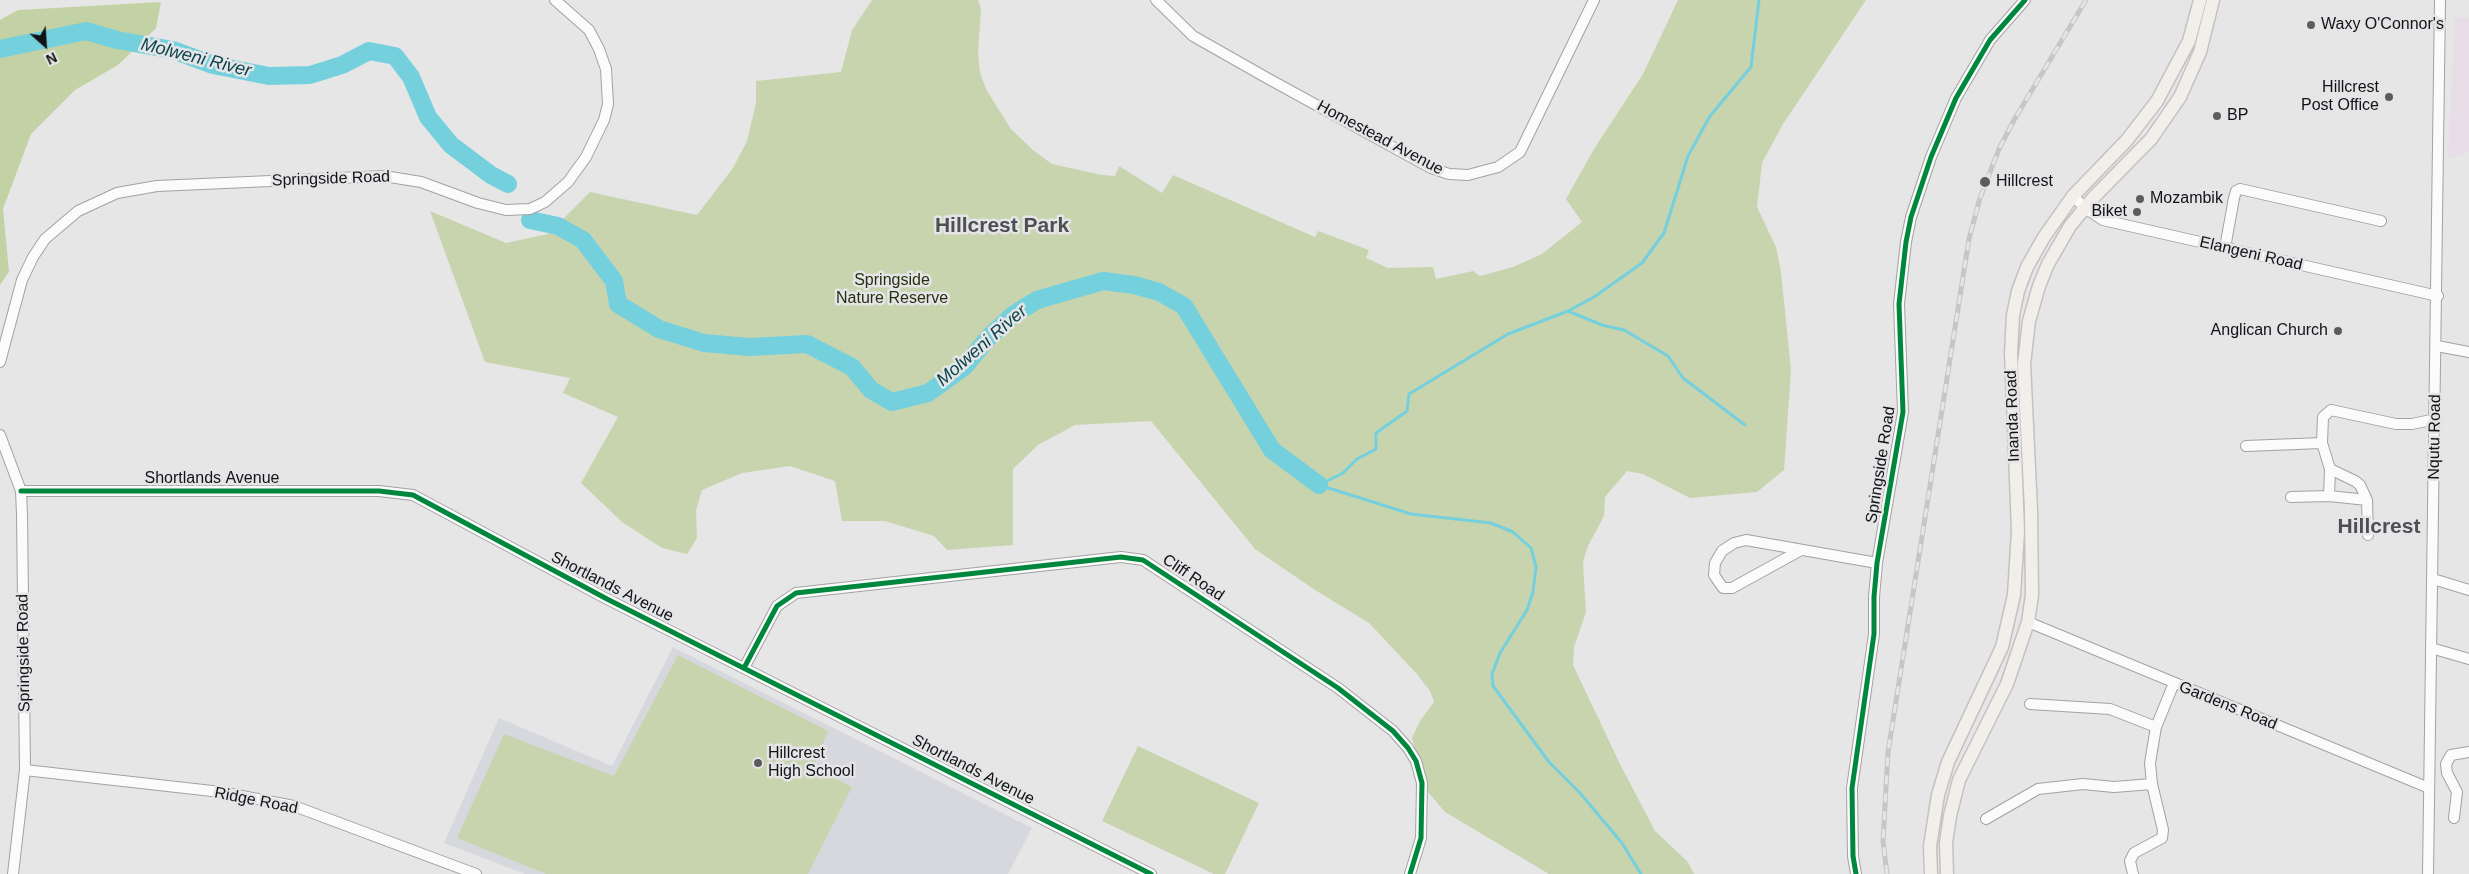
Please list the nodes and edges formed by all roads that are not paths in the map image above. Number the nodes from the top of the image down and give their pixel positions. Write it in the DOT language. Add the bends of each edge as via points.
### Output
graph roads {
  1 [pos="555,0"];
  2 [pos="1156,0"];
  3 [pos="1594,0"];
  4 [pos="2026,0"];
  5 [pos="2200,0"];
  6 [pos="2213,0"];
  7 [pos="2440,0"];
  8 [pos="2073,196"];
  9 [pos="2085,208"];
  10 [pos="2381,221"];
  11 [pos="2226,248"];
  12 [pos="2438,296"];
  13 [pos="2437,346"];
  14 [pos="2469,352"];
  15 [pos="0,362"];
  16 [pos="2436,418"];
  17 [pos="0,435"];
  18 [pos="2322,443"];
  19 [pos="2246,446"];
  20 [pos="2330,469"];
  21 [pos="21,491"];
  22 [pos="2329,496"];
  23 [pos="2291,497"];
  24 [pos="2366,500"];
  25 [pos="2368,535"];
  26 [pos="1801,550"];
  27 [pos="1878,563"];
  28 [pos="2433,579"];
  29 [pos="2469,590"];
  30 [pos="2028,622"];
  31 [pos="2431,648"];
  32 [pos="2469,659"];
  33 [pos="744,668"];
  34 [pos="2174,683"];
  35 [pos="2030,704"];
  36 [pos="2156,727"];
  37 [pos="2469,752"];
  38 [pos="2430,760"];
  39 [pos="2443,764"];
  40 [pos="25,770"];
  41 [pos="2152,784"];
  42 [pos="2429,788"];
  43 [pos="2454,818"];
  44 [pos="1986,820"];
  45 [pos="13,874"];
  46 [pos="476,874"];
  47 [pos="1151,874"];
  48 [pos="1410,874"];
  49 [pos="1856,874"];
  50 [pos="1931,874"];
  51 [pos="1947,874"];
  52 [pos="2132,874"];
  53 [pos="2428,874"];
  1 -- 15 [label="street, Springside Road" via="589,30 599,49 606,69 608,104 586,157 568,182 545,202 530,209 506,210 421,182 384,176 157,186 117,193 78,211 45,239 32,257 22,280"];
  2 -- 3 [label="street, Homestead Avenue" via="1193,36 1267,78 1431,168 1448,174 1468,174 1498,167 1520,152"];
  4 -- 27 [label="street, Springside Road" via="1990,40 1956,98 1931,157 1911,217 1899,304 1903,412"];
  5 -- 8 [label="main road, Inanda Road" via="2189,41 2158,101 2127,140"];
  6 -- 9 [label="main road, Inanda Road" via="2200,52 2180,97 2151,139"];
  7 -- 12 [label="street, Nqutu Road"];
  8 -- 9 [label="street, Elangeni Road"];
  8 -- 50 [label="main road, Inanda Road" via="2027,268 2013,315 2011,353 2018,531 2014,595 2002,647 1948,762 1938,795 1930,846"];
  9 -- 11 [label="street, Elangeni Road" via="2103,220"];
  9 -- 30 [label="main road, Inanda Road" via="2070,226 2048,264 2036,295 2026,341 2025,404 2032,562"];
  10 -- 11 [label="street" via="2240,189 2234,198"];
  11 -- 12 [label="street, Elangeni Road"];
  12 -- 13 [label="street, Nqutu Road"];
  13 -- 14 [label="street"];
  13 -- 16 [label="street, Nqutu Road"];
  16 -- 18 [label="street" via="2396,424 2331,410 2323,417"];
  16 -- 28 [label="street, Nqutu Road"];
  17 -- 21 [label="street, Springside Road"];
  18 -- 19 [label="street"];
  18 -- 20 [label="street"];
  20 -- 22 [label="street"];
  20 -- 24 [label="street" via="2357,482"];
  21 -- 33 [label="street, Shortlands Avenue" via="379,491 413,495"];
  21 -- 40 [label="street, Springside Road"];
  22 -- 23 [label="street"];
  22 -- 24 [label="street"];
  24 -- 25 [label="street"];
  26 -- 26 [label="street" via="1732,588 1723,588 1714,575 1718,557 1727,546 1739,541"];
  26 -- 27 [label="street"];
  27 -- 49 [label="street, Springside Road" via="1874,634 1852,788"];
  28 -- 29 [label="street"];
  28 -- 31 [label="street, Nqutu Road"];
  30 -- 34 [label="street, Gardens Road"];
  30 -- 51 [label="main road, Inanda Road" via="2007,684 1959,780 1946,843"];
  31 -- 32 [label="street"];
  31 -- 38 [label="street, Nqutu Road"];
  33 -- 47 [label="street, Shortlands Avenue"];
  33 -- 48 [label="street, Cliff Road" via="777,606 796,592 1121,557 1143,560 1338,688 1393,730 1416,761 1422,783 1421,838"];
  34 -- 36 [label="street"];
  34 -- 42 [label="street, Gardens Road"];
  35 -- 36 [label="street" via="2110,709"];
  36 -- 41 [label="street" via="2150,763"];
  37 -- 39 [label="street" via="2454,753"];
  38 -- 39 [label="street"];
  38 -- 42 [label="street, Nqutu Road"];
  39 -- 43 [label="street" via="2457,792"];
  40 -- 45 [label="street, Springside Road"];
  40 -- 46 [label="street, Ridge Road" via="222,792 294,806"];
  41 -- 44 [label="street" via="2114,787 2083,784 2038,790"];
  41 -- 52 [label="street" via="2162,838 2134,853 2130,861"];
  42 -- 53 [label="street, Nqutu Road"];
}
